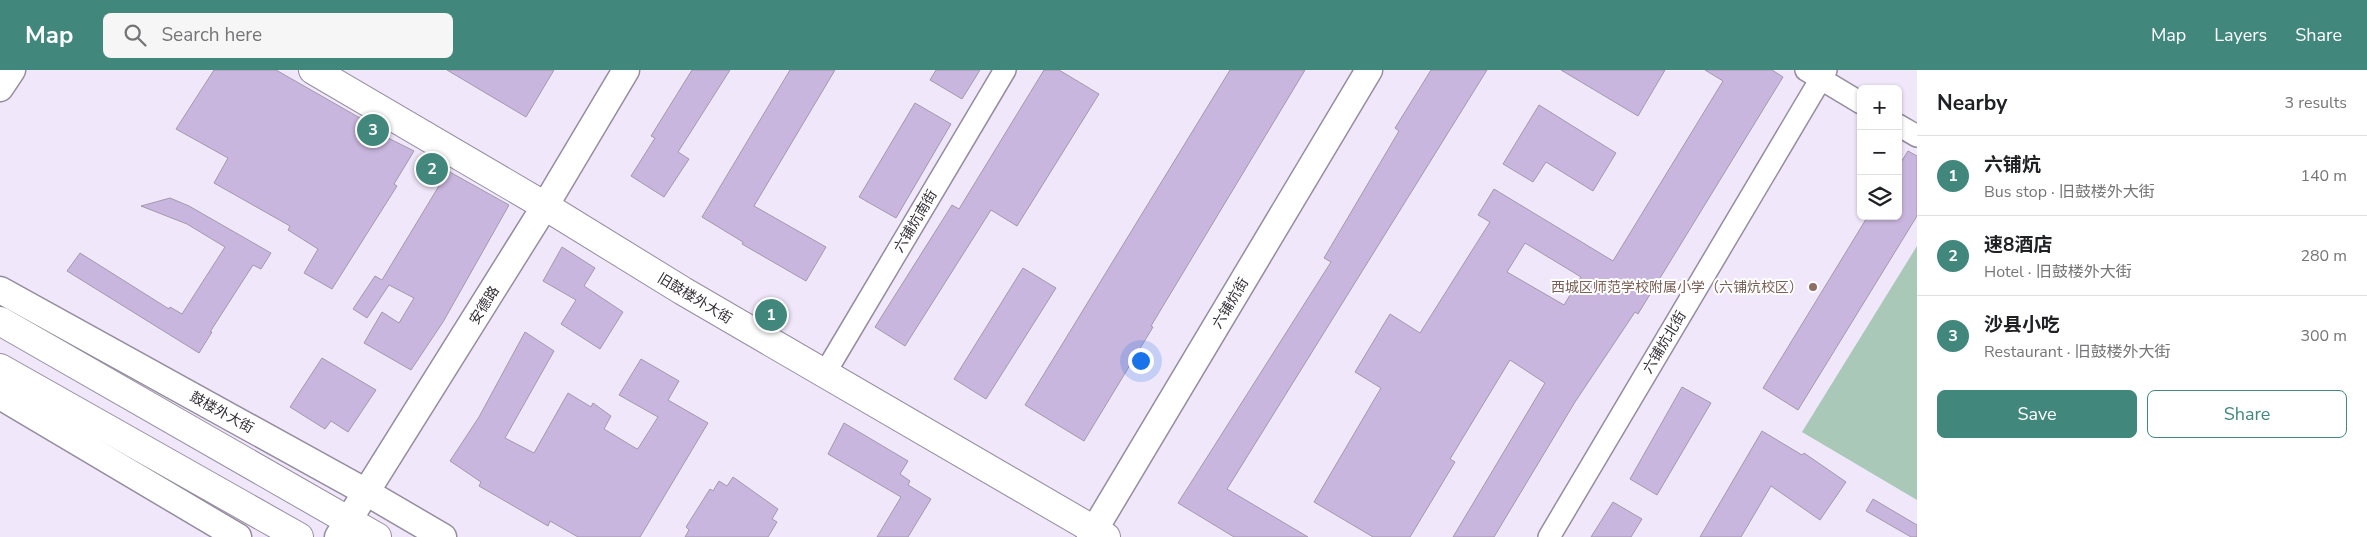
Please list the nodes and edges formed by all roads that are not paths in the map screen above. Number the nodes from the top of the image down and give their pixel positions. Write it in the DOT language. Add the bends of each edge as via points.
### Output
graph roads {
  1 [pos="12,70"];
  2 [pos="313,70"];
  3 [pos="626,70"];
  4 [pos="1004,70"];
  5 [pos="1369,70"];
  6 [pos="1817,73"];
  7 [pos="0,88"];
  8 [pos="1857,100"];
  9 [pos="1902,127"];
  10 [pos="1917,136"];
  11 [pos="545,206"];
  12 [pos="0,290"];
  13 [pos="0,321"];
  14 [pos="0,368"];
  15 [pos="825,373"];
  16 [pos="0,396"];
  17 [pos="366,492"];
  18 [pos="343,529"];
  19 [pos="1096,535"];
  20 [pos="238,537"];
  21 [pos="299,537"];
  22 [pos="377,537"];
  23 [pos="442,537"];
  24 [pos="1549,537"];
  1 -- 7 [label="street"];
  2 -- 11 [label="main road, 旧鼓楼外大街"];
  3 -- 11 [label="street, 安德路"];
  4 -- 15 [label="street, 六铺炕南街"];
  5 -- 19 [label="street, 六铺炕街"];
  6 -- 8 [label="street"];
  6 -- 24 [label="street, 六铺炕北街"];
  9 -- 10 [label="street"];
  11 -- 15 [label="main road, 旧鼓楼外大街" via="682,291"];
  11 -- 17 [label="street, 安德路"];
  12 -- 17 [label="street, 鼓楼外大街"];
  13 -- 18 [label="main road"];
  14 -- 21 [label="main road"];
  15 -- 19 [label="main road, 旧鼓楼外大街"];
  16 -- 20 [label="street"];
  17 -- 18 [label="street, 安德路"];
  17 -- 23 [label="street, 鼓楼外大街"];
  18 -- 22 [label="main road"];
}
